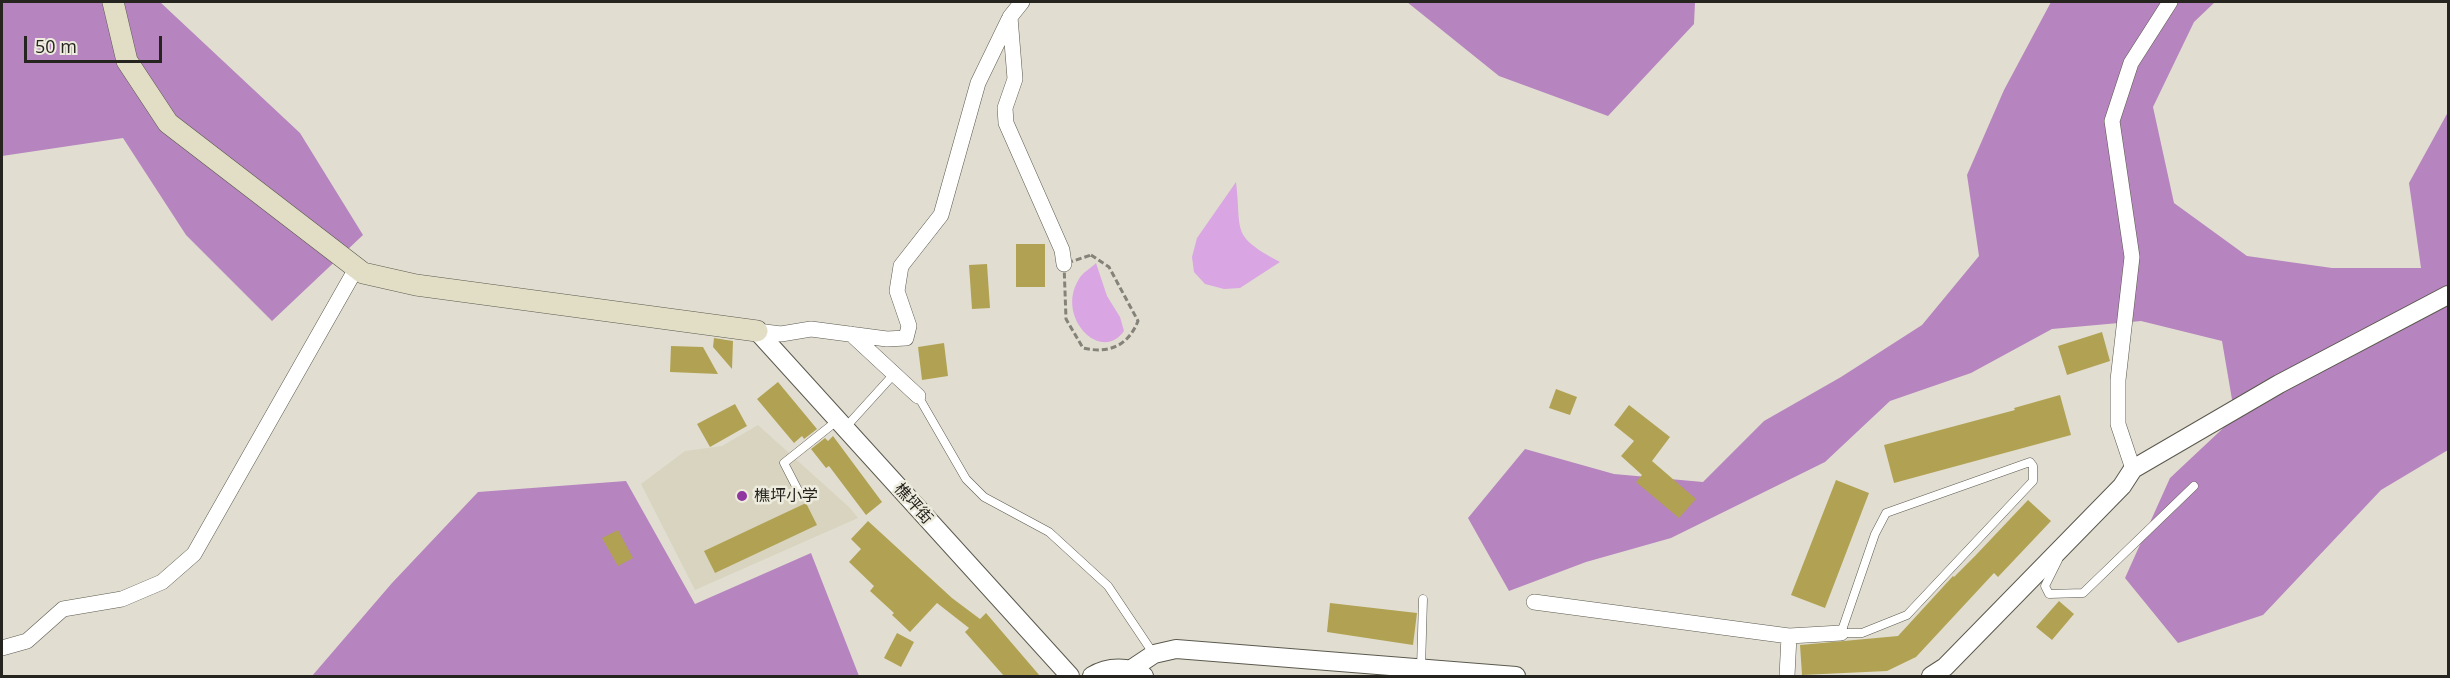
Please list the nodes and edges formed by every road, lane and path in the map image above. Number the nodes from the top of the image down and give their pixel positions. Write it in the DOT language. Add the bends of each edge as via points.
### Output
graph roads {
  1 [pos="113,2"];
  2 [pos="1022,2"];
  3 [pos="2170,2"];
  4 [pos="1010,17"];
  5 [pos="1064,264"];
  6 [pos="357,267"];
  7 [pos="2448,295"];
  8 [pos="756,331"];
  9 [pos="851,334"];
  10 [pos="894,374"];
  11 [pos="918,396"];
  12 [pos="841,424"];
  13 [pos="2133,469"];
  14 [pos="2194,486"];
  15 [pos="801,496"];
  16 [pos="2066,543"];
  17 [pos="1423,599"];
  18 [pos="1534,602"];
  19 [pos="1840,633"];
  20 [pos="1789,636"];
  21 [pos="2,648"];
  22 [pos="1154,654"];
  23 [pos="1415,671"];
  24 [pos="1137,673"];
  25 [pos="1070,676"];
  26 [pos="1092,676"];
  27 [pos="1516,676"];
  28 [pos="1787,676"];
  29 [pos="1931,676"];
  1 -- 6 [label="main road" via="127,61 168,123"];
  2 -- 4 [label="street"];
  3 -- 13 [label="street" via="2131,63 2112,121 2132,257 2118,380 2118,424"];
  4 -- 5 [label="street" via="1015,80 1005,108 1006,123 1062,250"];
  4 -- 9 [label="street" via="978,83 941,215 901,266 897,291 909,326 906,338"];
  5 -- 5 [label="path" via="1066,319 1083,348 1108,350 1132,335 1138,321 1109,267 1090,255"];
  6 -- 8 [label="main road" via="363,273 416,285"];
  6 -- 21 [label="street" via="194,554 162,582 122,599 63,609 27,641"];
  7 -- 13 [label="street" via="2279,384"];
  8 -- 9 [label="street" via="781,334 811,329"];
  8 -- 12 [label="street, 樵坪街"];
  9 -- 10 [label="street"];
  10 -- 11 [label="street"];
  10 -- 12 [label="lane"];
  11 -- 22 [label="lane" via="966,479 984,497 1049,532 1108,586"];
  12 -- 15 [label="lane" via="784,463"];
  12 -- 25 [label="street, 樵坪街"];
  13 -- 16 [label="street" via="2122,486"];
  14 -- 16 [label="lane" via="2083,593 2049,594 2045,585"];
  16 -- 29 [label="street" via="1945,667"];
  17 -- 23 [label="lane"];
  18 -- 20 [label="street"];
  19 -- 19 [label="lane" via="1862,633 1906,615 2033,481 2030,462 1886,513"];
  19 -- 20 [label="street"];
  20 -- 28 [label="street"];
  22 -- 23 [label="street" via="1176,649"];
  22 -- 24 [label="street"];
  23 -- 27 [label="street"];
  24 -- 26 [label="street" via="1107,669"];
}
